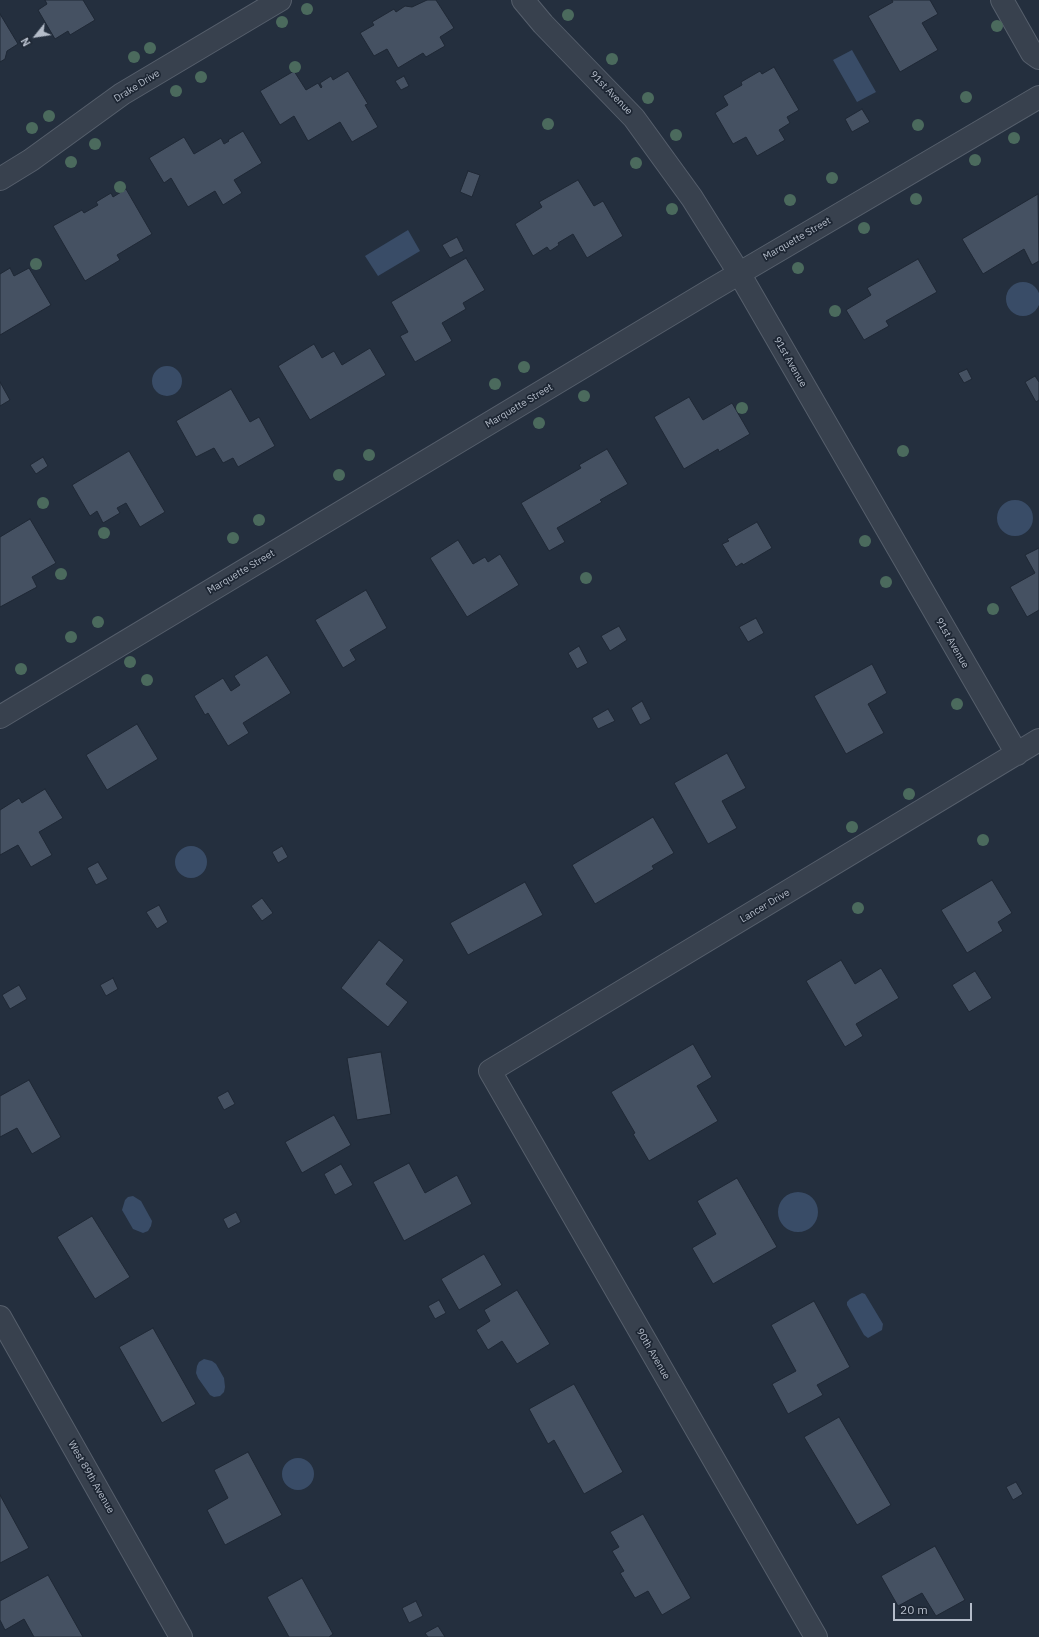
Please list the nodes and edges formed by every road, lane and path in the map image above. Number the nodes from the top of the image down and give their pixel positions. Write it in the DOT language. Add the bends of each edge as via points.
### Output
graph roads {
  1 [pos="280,0"];
  2 [pos="523,0"];
  3 [pos="1002,0"];
  4 [pos="1039,58"];
  5 [pos="1039,97"];
  6 [pos="0,179"];
  7 [pos="739,273"];
  8 [pos="0,717"];
  9 [pos="1039,740"];
  10 [pos="1016,754"];
  11 [pos="490,1071"];
  12 [pos="0,1318"];
  13 [pos="181,1637"];
  14 [pos="816,1637"];
  1 -- 6 [label="street, Drake Drive" via="122,94 31,160"];
  2 -- 7 [label="street, 91st Avenue" via="634,118 692,198"];
  3 -- 4 [label="street" via="1032,53"];
  5 -- 7 [label="street, Marquette Street"];
  7 -- 8 [label="street, Marquette Street"];
  7 -- 10 [label="street, 91st Avenue"];
  9 -- 10 [label="street, Lancer Drive"];
  10 -- 11 [label="street, Lancer Drive"];
  11 -- 14 [label="street, 90th Avenue"];
  12 -- 13 [label="street, West 89th Avenue"];
}
